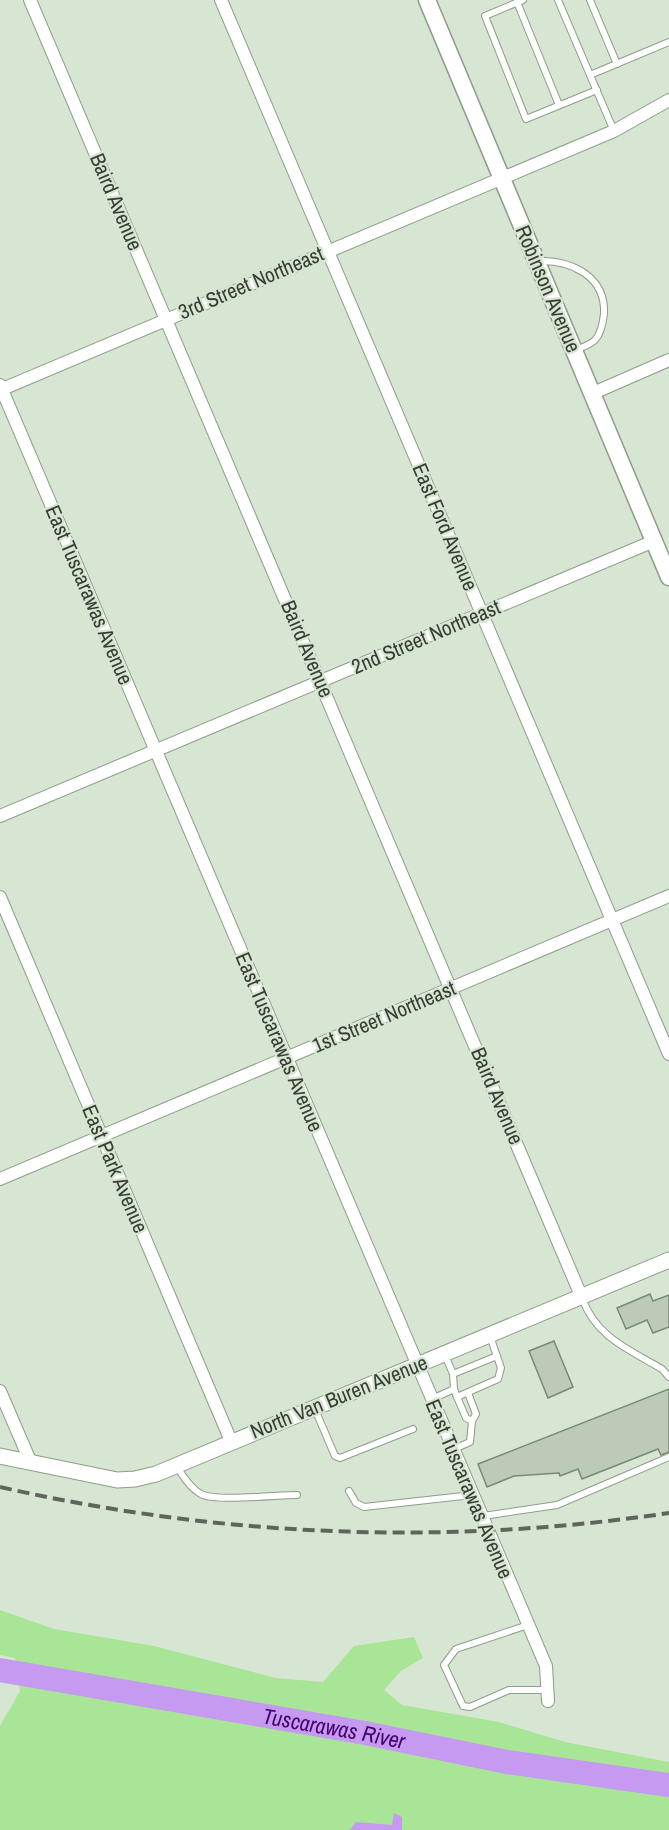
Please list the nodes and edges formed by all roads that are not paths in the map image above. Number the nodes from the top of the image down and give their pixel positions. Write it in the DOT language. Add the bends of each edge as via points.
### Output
graph roads {
  1 [pos="30,0"];
  2 [pos="221,0"];
  3 [pos="427,0"];
  4 [pos="558,0"];
  5 [pos="590,0"];
  6 [pos="520,1"];
  7 [pos="669,42"];
  8 [pos="617,64"];
  9 [pos="590,75"];
  10 [pos="597,90"];
  11 [pos="669,100"];
  12 [pos="560,105"];
  13 [pos="614,131"];
  14 [pos="502,177"];
  15 [pos="328,251"];
  16 [pos="536,261"];
  17 [pos="166,319"];
  18 [pos="574,351"];
  19 [pos="669,360"];
  20 [pos="0,388"];
  21 [pos="591,393"];
  22 [pos="654,541"];
  23 [pos="669,577"];
  24 [pos="482,614"];
  25 [pos="321,682"];
  26 [pos="156,752"];
  27 [pos="0,816"];
  28 [pos="669,896"];
  29 [pos="0,897"];
  30 [pos="612,920"];
  31 [pos="451,988"];
  32 [pos="669,1054"];
  33 [pos="286,1059"];
  34 [pos="101,1135"];
  35 [pos="0,1179"];
  36 [pos="669,1260"];
  37 [pos="582,1298"];
  38 [pos="489,1336"];
  39 [pos="445,1354"];
  40 [pos="497,1356"];
  41 [pos="416,1366"];
  42 [pos="453,1374"];
  43 [pos="669,1377"];
  44 [pos="453,1389"];
  45 [pos="0,1391"];
  46 [pos="468,1393"];
  47 [pos="457,1397"];
  48 [pos="431,1400"];
  49 [pos="314,1407"];
  50 [pos="472,1421"];
  51 [pos="413,1429"];
  52 [pos="231,1441"];
  53 [pos="453,1450"];
  54 [pos="0,1456"];
  55 [pos="669,1457"];
  56 [pos="31,1463"];
  57 [pos="176,1465"];
  58 [pos="349,1491"];
  59 [pos="297,1495"];
  60 [pos="472,1495"];
  61 [pos="481,1516"];
  62 [pos="528,1625"];
  63 [pos="547,1695"];
  1 -- 17 [label="street, Baird Avenue"];
  2 -- 15 [label="street, East Ford Avenue"];
  3 -- 14 [label="main road, Robinson Avenue"];
  4 -- 9 [label="lane"];
  5 -- 8 [label="lane"];
  6 -- 12 [label="lane"];
  6 -- 12 [label="lane" via="485,16 526,119"];
  7 -- 8 [label="lane"];
  8 -- 9 [label="lane"];
  9 -- 10 [label="lane"];
  10 -- 12 [label="lane"];
  10 -- 13 [label="lane"];
  11 -- 13 [label="street, 3rd Street Northeast"];
  13 -- 14 [label="street, 3rd Street Northeast"];
  14 -- 15 [label="street, 3rd Street Northeast"];
  14 -- 16 [label="main road, Robinson Avenue"];
  15 -- 17 [label="street, 3rd Street Northeast"];
  15 -- 24 [label="street, East Ford Avenue"];
  16 -- 18 [label="main road, Robinson Avenue"];
  16 -- 18 [label="lane" via="554,260 574,266 598,286 603,321 594,341"];
  17 -- 20 [label="street, 3rd Street Northeast"];
  17 -- 25 [label="street, Baird Avenue"];
  18 -- 21 [label="main road, Robinson Avenue"];
  19 -- 21 [label="street"];
  20 -- 26 [label="street, East Tuscarawas Avenue"];
  21 -- 22 [label="main road, Robinson Avenue"];
  22 -- 23 [label="main road, Robinson Avenue"];
  22 -- 24 [label="street, 2nd Street Northeast"];
  24 -- 25 [label="street, 2nd Street Northeast"];
  24 -- 30 [label="street, East Ford Avenue"];
  25 -- 26 [label="street, 2nd Street Northeast"];
  25 -- 31 [label="street, Baird Avenue"];
  26 -- 27 [label="street, 2nd Street Northeast"];
  26 -- 33 [label="street, East Tuscarawas Avenue"];
  28 -- 30 [label="street, 1st Street Northeast"];
  29 -- 34 [label="street, East Park Avenue"];
  30 -- 31 [label="street, 1st Street Northeast"];
  30 -- 32 [label="street, East Ford Avenue"];
  31 -- 33 [label="street, 1st Street Northeast"];
  31 -- 37 [label="street, Baird Avenue"];
  33 -- 34 [label="street, 1st Street Northeast"];
  33 -- 41 [label="street, East Tuscarawas Avenue"];
  34 -- 35 [label="street, 1st Street Northeast"];
  34 -- 52 [label="street, East Park Avenue"];
  36 -- 37 [label="street, North Van Buren Avenue"];
  37 -- 38 [label="street, North Van Buren Avenue"];
  37 -- 43 [label="lane" via="595,1325 606,1336"];
  38 -- 39 [label="street, North Van Buren Avenue"];
  38 -- 40 [label="lane"];
  39 -- 41 [label="street, North Van Buren Avenue"];
  39 -- 42 [label="lane"];
  40 -- 42 [label="lane"];
  40 -- 46 [label="lane" via="501,1368 498,1379"];
  41 -- 48 [label="street, East Tuscarawas Avenue"];
  41 -- 49 [label="street, North Van Buren Avenue"];
  42 -- 44 [label="lane"];
  44 -- 47 [label="lane"];
  44 -- 48 [label="lane"];
  45 -- 56 [label="street"];
  46 -- 47 [label="lane"];
  46 -- 50 [label="lane" via="476,1414"];
  47 -- 50 [label="lane" via="466,1418"];
  48 -- 53 [label="street, East Tuscarawas Avenue"];
  49 -- 51 [label="lane" via="335,1456 340,1458"];
  49 -- 52 [label="street, North Van Buren Avenue"];
  50 -- 53 [label="lane" via="470,1442"];
  52 -- 57 [label="street, North Van Buren Avenue"];
  53 -- 60 [label="street, East Tuscarawas Avenue"];
  54 -- 56 [label="street, North Van Buren Avenue"];
  55 -- 61 [label="lane" via="557,1505"];
  56 -- 57 [label="street, North Van Buren Avenue" via="124,1480 156,1474"];
  57 -- 59 [label="lane" via="202,1495"];
  58 -- 60 [label="lane" via="364,1507"];
  60 -- 61 [label="street, East Tuscarawas Avenue"];
  61 -- 62 [label="street, East Tuscarawas Avenue"];
  62 -- 63 [label="street, East Tuscarawas Avenue" via="546,1666"];
  62 -- 63 [label="lane" via="456,1649 444,1665 463,1706 470,1707 509,1690"];
}
